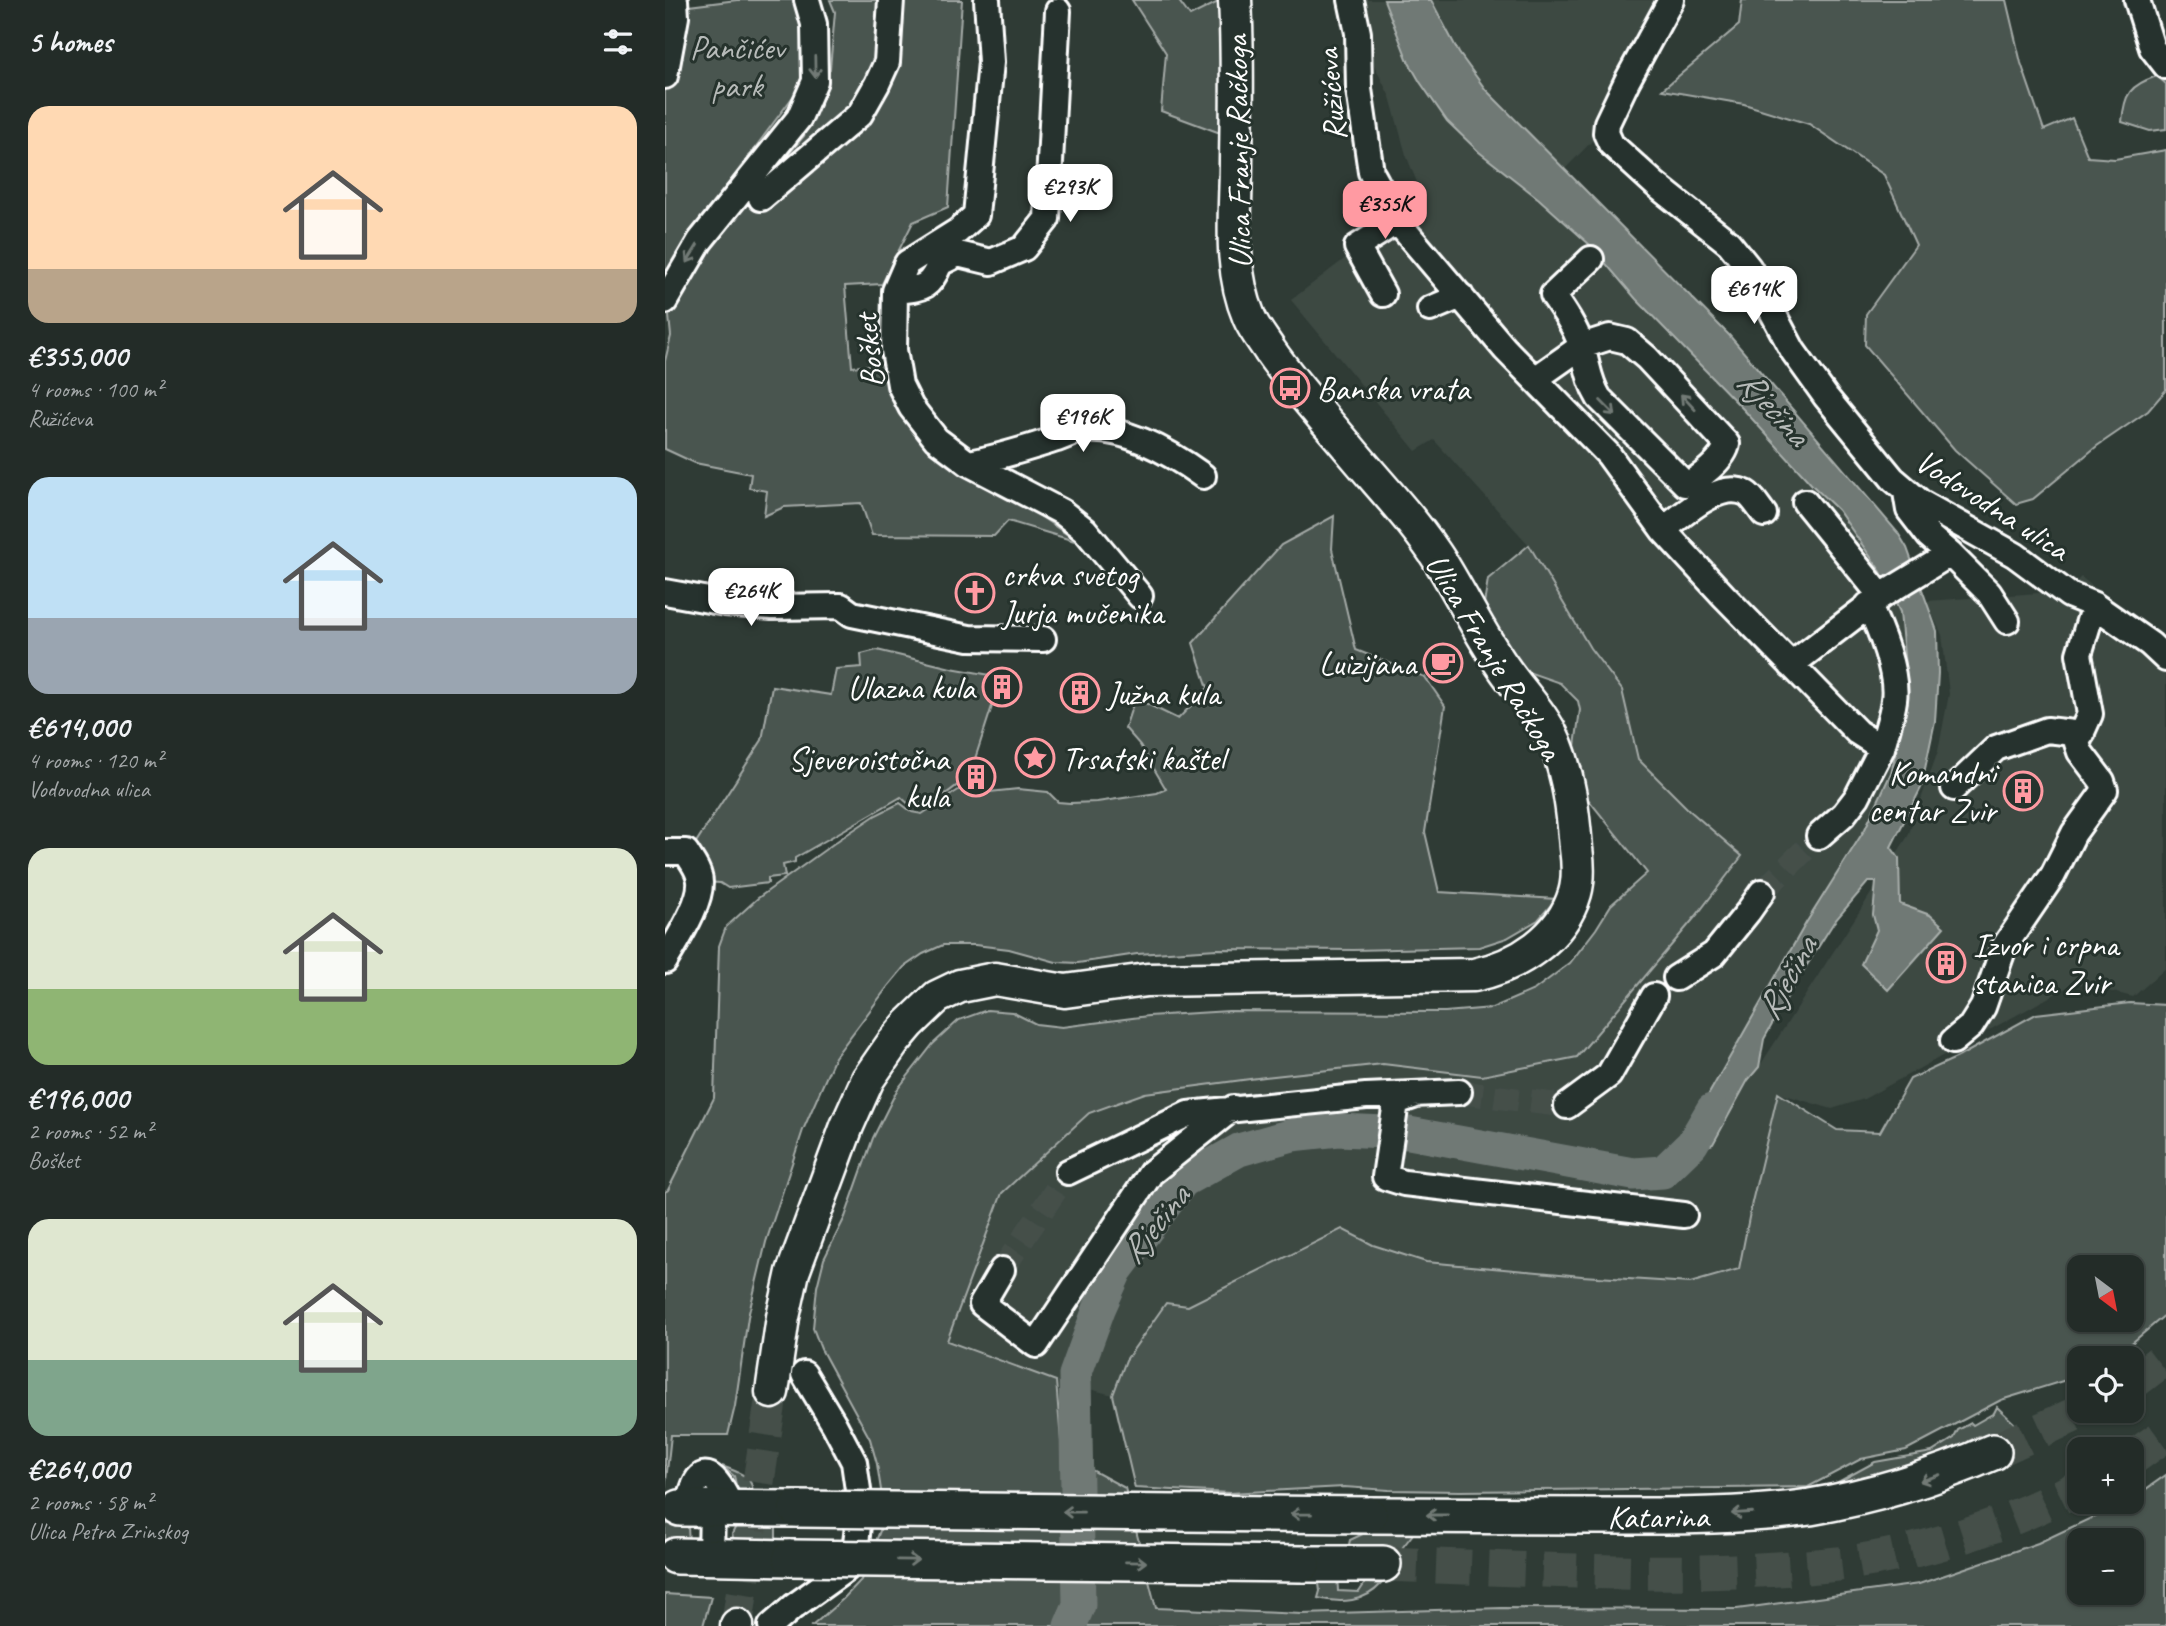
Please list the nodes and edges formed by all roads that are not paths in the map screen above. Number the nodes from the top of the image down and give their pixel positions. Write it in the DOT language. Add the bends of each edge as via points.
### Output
graph roads {
  1 [pos="675,0"];
  2 [pos="807,0"];
  3 [pos="891,0"];
  4 [pos="987,0"];
  5 [pos="1235,0"];
  6 [pos="1351,0"];
  7 [pos="1671,0"];
  8 [pos="2137,0"];
  9 [pos="1058,10"];
  10 [pos="2166,66"];
  11 [pos="665,76"];
  12 [pos="761,198"];
  13 [pos="1401,225"];
  14 [pos="1591,259"];
  15 [pos="895,291"];
  16 [pos="1383,294"];
  17 [pos="1461,296"];
  18 [pos="665,301"];
  19 [pos="1430,309"];
  20 [pos="1582,346"];
  21 [pos="1535,379"];
  22 [pos="968,463"];
  23 [pos="1203,476"];
  24 [pos="1906,492"];
  25 [pos="1805,502"];
  26 [pos="1764,514"];
  27 [pos="1663,530"];
  28 [pos="1939,560"];
  29 [pos="665,592"];
  30 [pos="1140,596"];
  31 [pos="1875,600"];
  32 [pos="2094,605"];
  33 [pos="2007,621"];
  34 [pos="1043,639"];
  35 [pos="2166,659"];
  36 [pos="1791,665"];
  37 [pos="2082,733"];
  38 [pos="1882,748"];
  39 [pos="1954,788"];
  40 [pos="1819,836"];
  41 [pos="665,852"];
  42 [pos="1762,892"];
  43 [pos="665,961"];
  44 [pos="1676,978"];
  45 [pos="1654,996"];
  46 [pos="1953,1041"];
  47 [pos="1459,1093"];
  48 [pos="1406,1098"];
  49 [pos="1567,1106"];
  50 [pos="1233,1108"];
  51 [pos="1068,1172"];
  52 [pos="1683,1215"];
  53 [pos="1002,1270"];
  54 [pos="804,1374"];
  55 [pos="772,1392"];
  56 [pos="1993,1452"];
  57 [pos="703,1508"];
  58 [pos="676,1556"];
  59 [pos="711,1557"];
  60 [pos="1378,1564"];
  61 [pos="771,1626"];
  1 -- 11 [label="street"];
  2 -- 18 [label="street, one-way" via="814,24 815,81 799,118 700,241"];
  3 -- 12 [label="street" via="887,62 860,114"];
  4 -- 15 [label="street, Bošket" via="991,62 975,215 907,263"];
  5 -- 55 [label="main road, Ulica Franje Račkoga" via="1235,266 1240,295 1251,322 1280,366 1441,563 1491,648 1554,739 1572,808 1576,892 1562,920 1541,943 1506,966 1474,975 1147,980 1065,990 1006,979 982,980 931,1001 868,1079 846,1126 797,1258"];
  6 -- 13 [label="street, Ružićeva" via="1371,172"];
  7 -- 24 [label="street, Vodovodna ulica" via="1612,110 1606,133 1611,144 1729,243 1749,268 1793,351"];
  8 -- 10 [label="street" via="2152,48"];
  9 -- 15 [label="street, Bošket" via="1047,219 1024,248 991,262 958,254 940,263 932,281"];
  13 -- 16 [label="street" via="1357,247"];
  13 -- 17 [label="street, Ružićeva"];
  14 -- 20 [label="street" via="1553,295"];
  15 -- 22 [label="street, Bošket" via="894,350 900,385 936,439"];
  17 -- 19 [label="street"];
  17 -- 21 [label="street, Ružićeva"];
  20 -- 20 [label="street, one-way" via="1591,385 1599,398 1685,484 1695,482 1726,452 1727,444 1627,341 1610,337"];
  20 -- 21 [label="street"];
  21 -- 27 [label="street, Ružićeva" via="1608,454"];
  22 -- 23 [label="street" via="1082,430 1108,431 1173,456"];
  22 -- 30 [label="street, Bošket" via="1062,512 1084,530"];
  24 -- 28 [label="street" via="1909,510 1930,536"];
  24 -- 32 [label="street, Vodovodna ulica"];
  25 -- 31 [label="street"];
  26 -- 27 [label="street" via="1748,494 1722,492 1703,499"];
  27 -- 36 [label="street, Ružićeva"];
  28 -- 31 [label="street"];
  28 -- 33 [label="street" via="1989,593"];
  29 -- 34 [label="street" via="772,607 841,606 852,614 969,638"];
  31 -- 36 [label="street"];
  31 -- 38 [label="street" via="1895,698"];
  32 -- 35 [label="street, Vodovodna ulica"];
  32 -- 37 [label="street" via="2079,654 2090,714"];
  36 -- 38 [label="street, Ružićeva" via="1857,732"];
  37 -- 39 [label="street" via="2046,730 1996,748"];
  37 -- 46 [label="street" via="2077,743 2080,752 2105,790 2004,947 1992,986 1972,1026"];
  38 -- 40 [label="street" via="1857,797"];
  41 -- 43 [label="street" via="686,852 700,878 697,898"];
  42 -- 44 [label="street" via="1714,954"];
  45 -- 49 [label="street" via="1609,1074"];
  47 -- 48 [label="street"];
  48 -- 50 [label="street" via="1366,1096"];
  48 -- 52 [label="street" via="1385,1177 1404,1183"];
  50 -- 51 [label="street" via="1188,1114"];
  50 -- 53 [label="street" via="1151,1173 1036,1345 982,1304"];
  54 -- 61 [label="street" via="854,1462 859,1495 857,1535 846,1569"];
  56 -- 57 [label="highway, Katarina, one-way, bridge" via="1886,1491 1735,1514"];
  57 -- 59 [label="street"];
  58 -- 59 [label="highway"];
  59 -- 60 [label="highway, one-way, bridge"];
}
